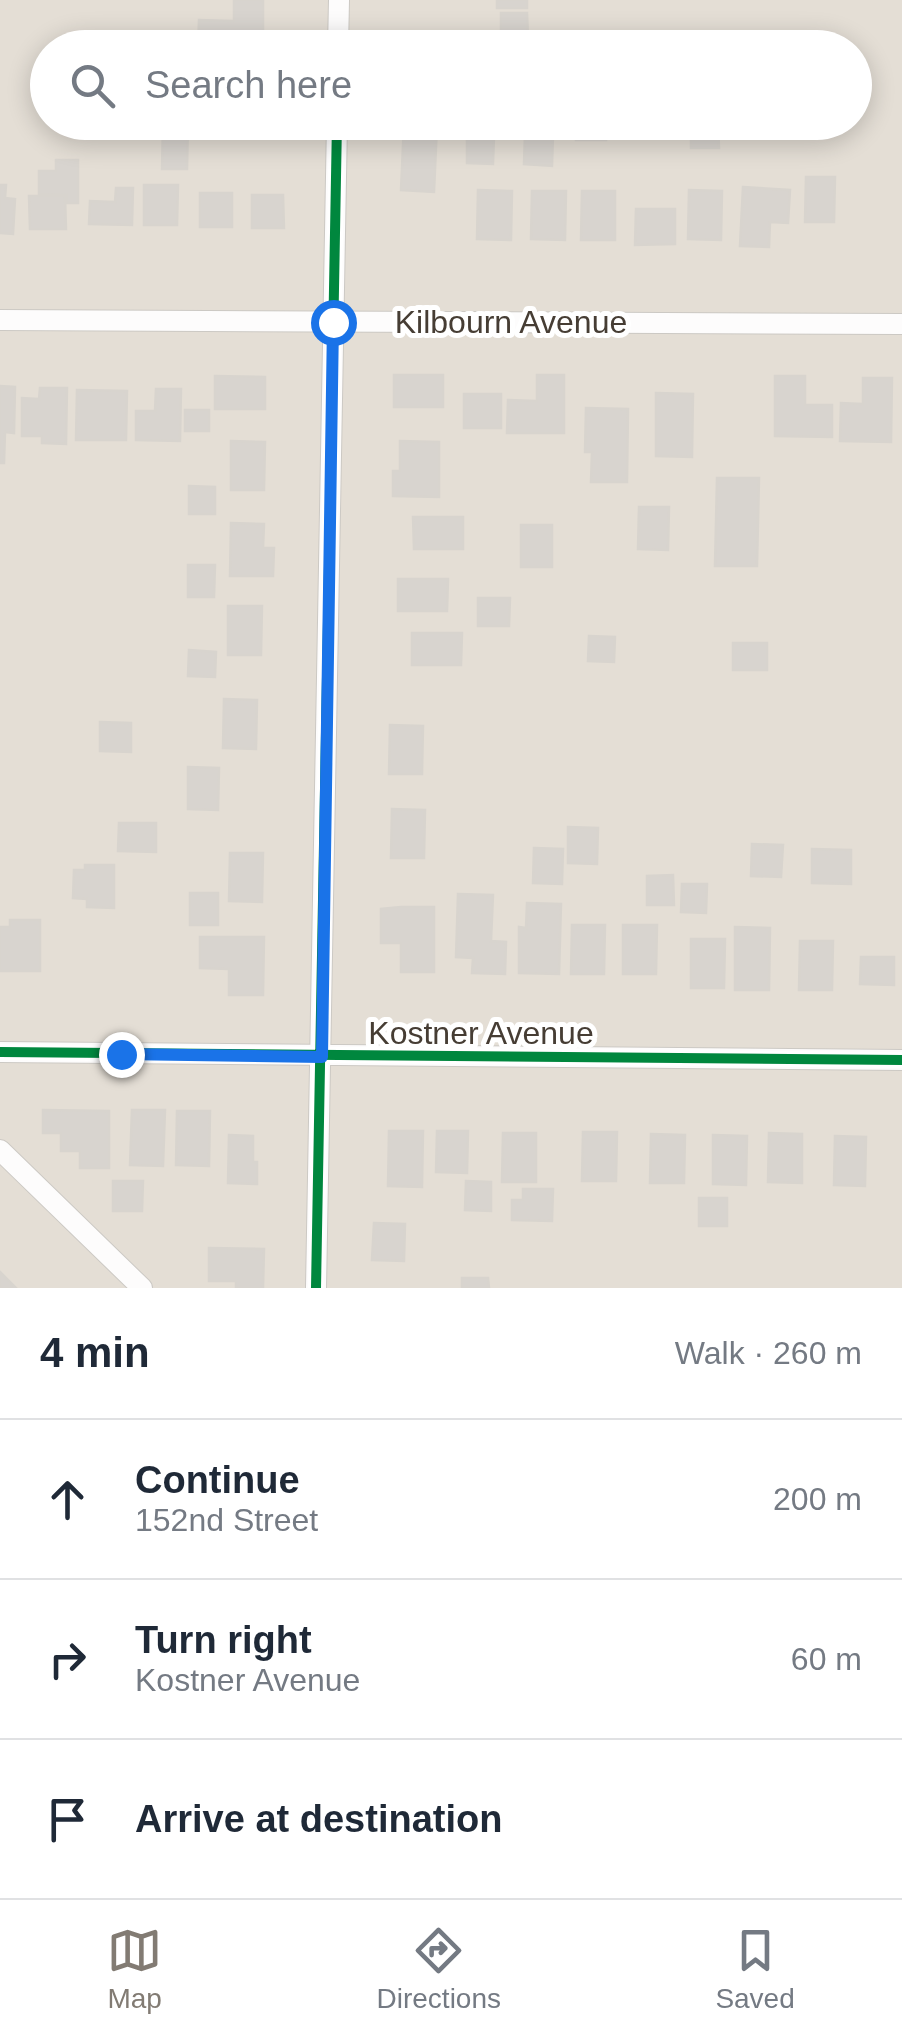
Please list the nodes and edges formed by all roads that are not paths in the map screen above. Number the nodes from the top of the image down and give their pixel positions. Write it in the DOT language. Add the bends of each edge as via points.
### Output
graph roads {
  1 [pos="339,0"];
  2 [pos="338,30"];
  3 [pos="336,140"];
  4 [pos="0,320"];
  5 [pos="333,322"];
  6 [pos="902,324"];
  7 [pos="0,1052"];
  8 [pos="322,1057"];
  9 [pos="902,1060"];
  10 [pos="0,1150"];
  11 [pos="142,1288"];
  12 [pos="316,1288"];
  1 -- 2 [label="street"];
  3 -- 5 [label="street"];
  4 -- 5 [label="street, Kilbourn Avenue"];
  5 -- 6 [label="street, Kilbourn Avenue"];
  5 -- 8 [label="street"];
  7 -- 8 [label="street, Kostner Avenue"];
  8 -- 9 [label="street, Kostner Avenue"];
  8 -- 12 [label="street"];
  10 -- 11 [label="street"];
}
